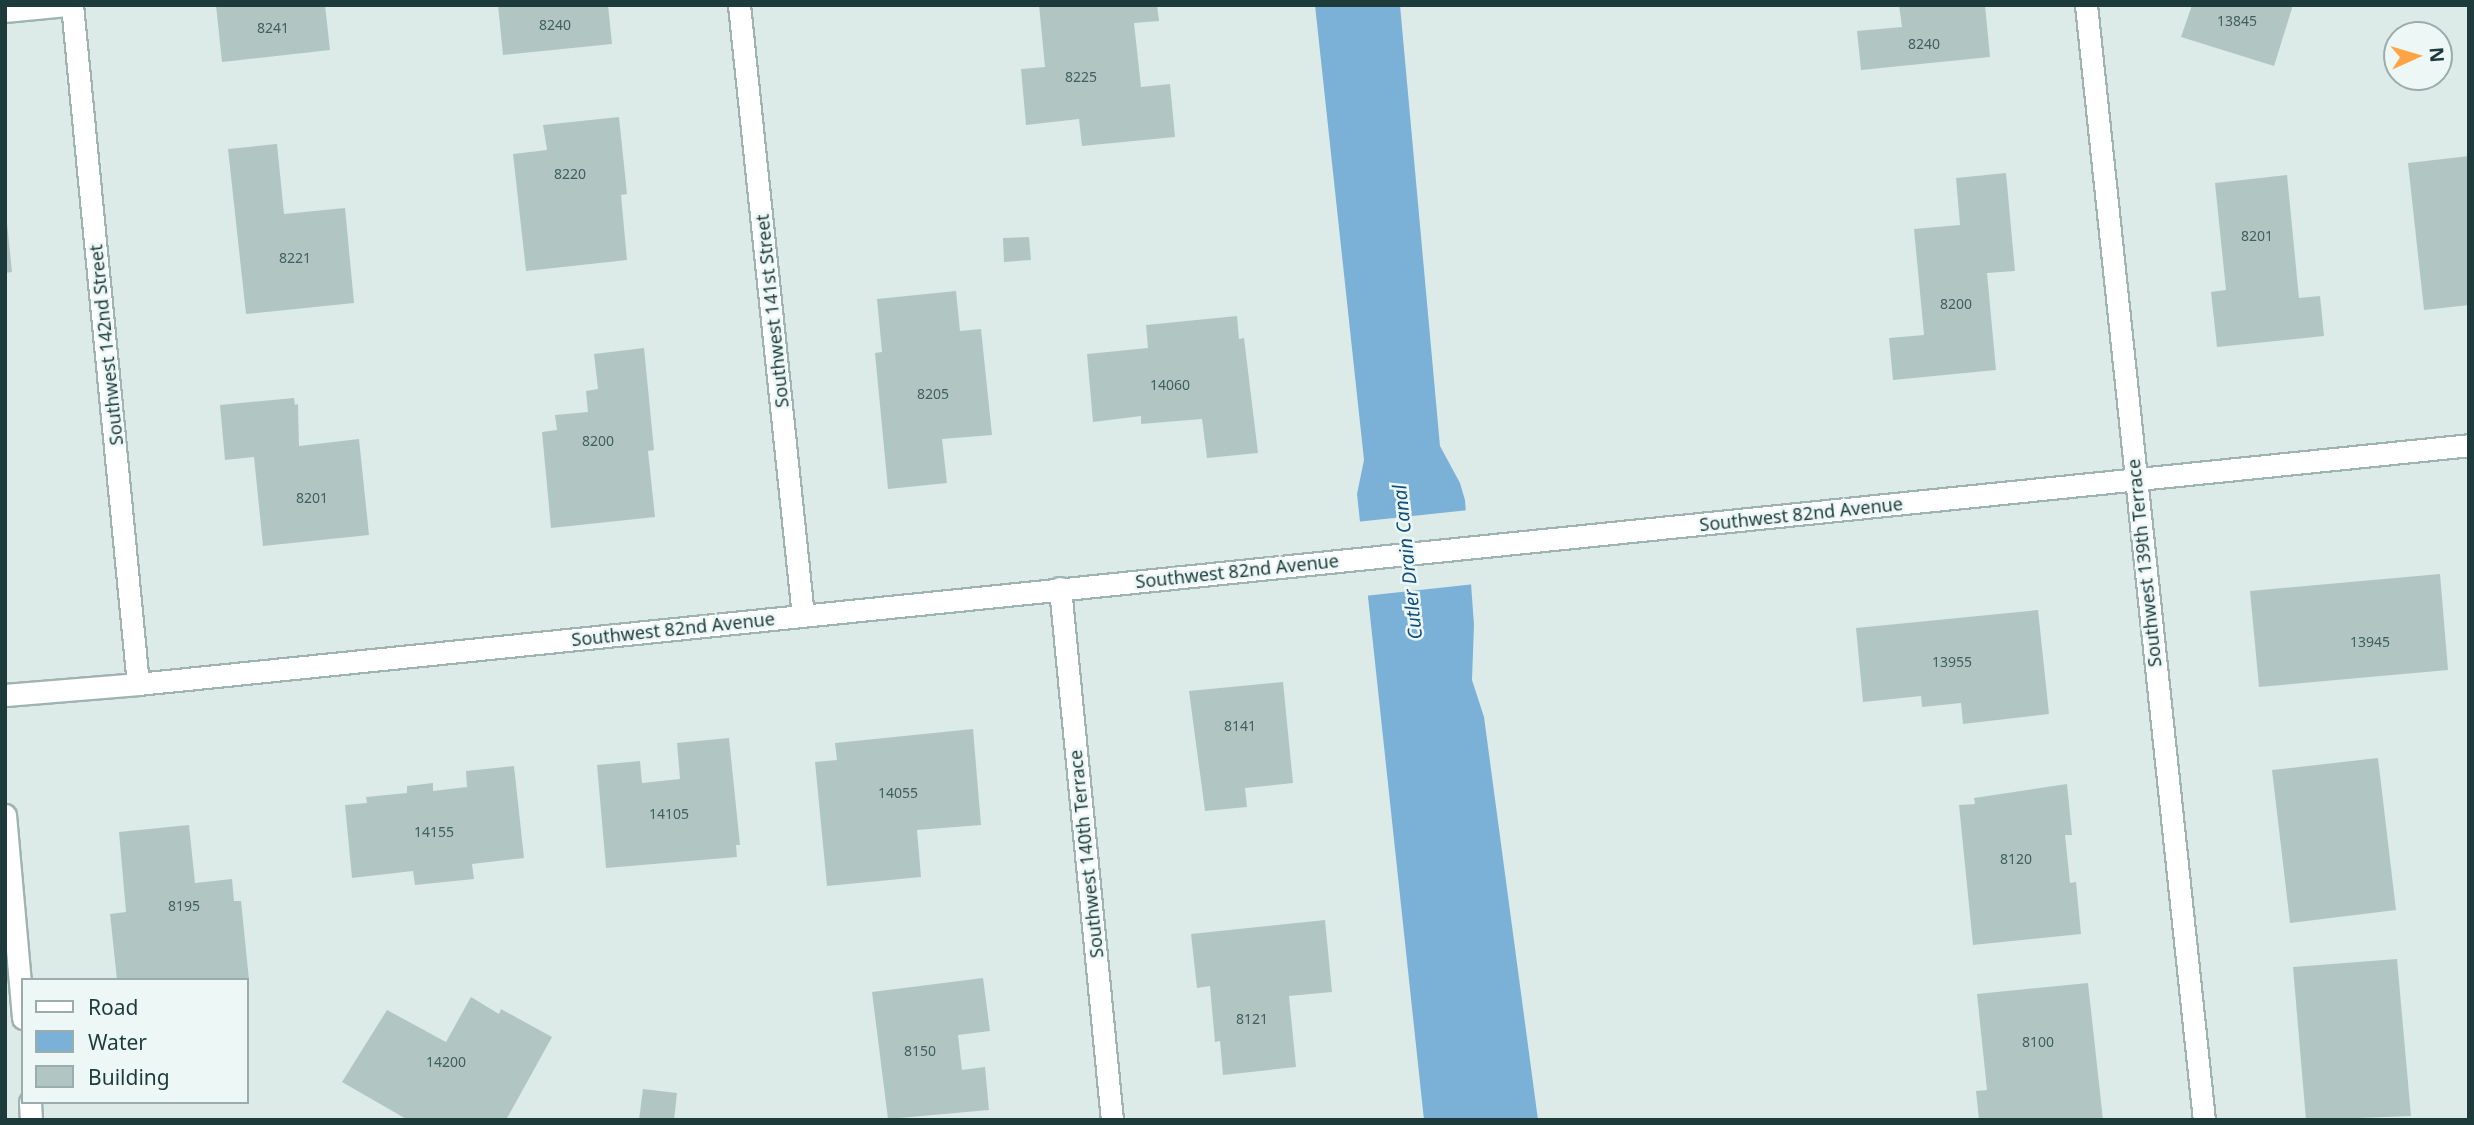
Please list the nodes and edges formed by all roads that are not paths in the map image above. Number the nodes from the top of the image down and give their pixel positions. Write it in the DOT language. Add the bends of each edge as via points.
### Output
graph roads {
  1 [pos="67,5"];
  2 [pos="72,5"];
  3 [pos="739,5"];
  4 [pos="2086,5"];
  5 [pos="5,11"];
  6 [pos="2469,446"];
  7 [pos="2135,480"];
  8 [pos="1059,588"];
  9 [pos="803,616"];
  10 [pos="138,684"];
  11 [pos="5,695"];
  12 [pos="5,815"];
  13 [pos="21,995"];
  14 [pos="1112,1120"];
  15 [pos="2204,1120"];
  1 -- 5 [label="street"];
  2 -- 10 [label="street, Southwest 142nd Street"];
  3 -- 9 [label="street, Southwest 141st Street"];
  4 -- 7 [label="street, Southwest 139th Terrace"];
  6 -- 7 [label="street, Southwest 82nd Avenue"];
  7 -- 8 [label="street, Southwest 82nd Avenue"];
  7 -- 15 [label="street, Southwest 139th Terrace"];
  8 -- 9 [label="street, Southwest 82nd Avenue"];
  8 -- 14 [label="street, Southwest 140th Terrace"];
  9 -- 10 [label="street, Southwest 82nd Avenue"];
  10 -- 11 [label="street, Southwest 82nd Avenue"];
  12 -- 13 [label="street"];
}
